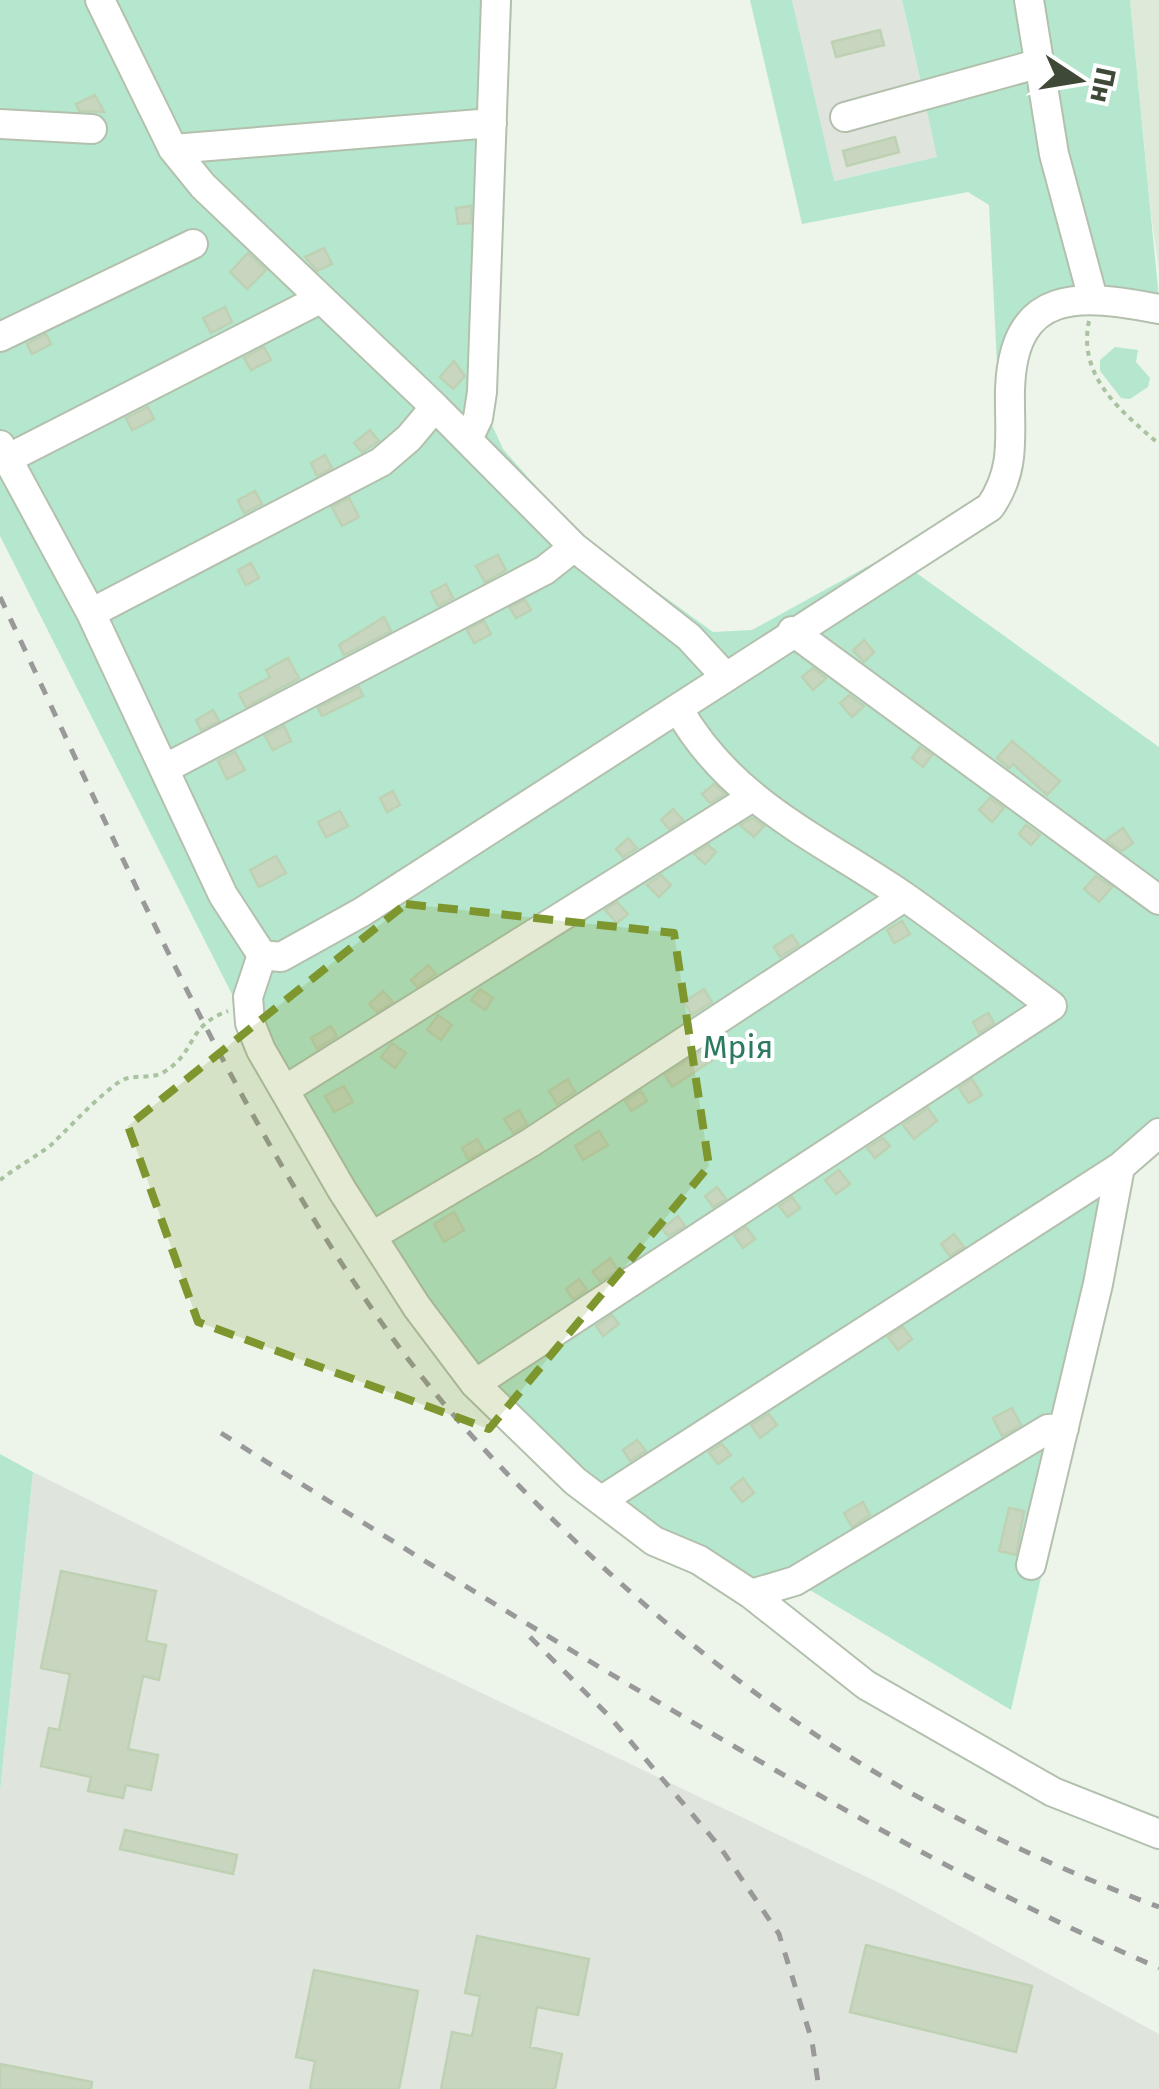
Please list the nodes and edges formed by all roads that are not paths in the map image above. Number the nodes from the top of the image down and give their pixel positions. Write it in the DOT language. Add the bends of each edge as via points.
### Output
graph roads {
  1 [pos="100,0"];
  2 [pos="496,0"];
  3 [pos="1029,0"];
  4 [pos="1037,64"];
  5 [pos="845,116"];
  6 [pos="492,123"];
  7 [pos="0,124"];
  8 [pos="92,130"];
  9 [pos="173,150"];
  10 [pos="192,244"];
  11 [pos="320,299"];
  12 [pos="1093,299"];
  13 [pos="1159,310"];
  14 [pos="0,337"];
  15 [pos="435,406"];
  16 [pos="468,439"];
  17 [pos="4,452"];
  18 [pos="574,546"];
  19 [pos="91,614"];
  20 [pos="792,631"];
  21 [pos="724,676"];
  22 [pos="679,710"];
  23 [pos="164,769"];
  24 [pos="751,798"];
  25 [pos="904,896"];
  26 [pos="1159,900"];
  27 [pos="262,955"];
  28 [pos="286,1090"];
  29 [pos="1159,1132"];
  30 [pos="1120,1167"];
  31 [pos="374,1235"];
  32 [pos="475,1384"];
  33 [pos="1064,1428"];
  34 [pos="602,1500"];
  35 [pos="1031,1565"];
  36 [pos="751,1594"];
  37 [pos="1159,1834"];
  1 -- 9 [label="street"];
  2 -- 6 [label="street"];
  3 -- 4 [label="street"];
  4 -- 5 [label="street"];
  4 -- 12 [label="street"];
  6 -- 9 [label="street"];
  6 -- 16 [label="street" via="482,392"];
  7 -- 8 [label="street"];
  9 -- 11 [label="street"];
  10 -- 14 [label="street"];
  11 -- 15 [label="street"];
  11 -- 17 [label="street"];
  12 -- 13 [label="street"];
  12 -- 20 [label="street" via="1072,298 1028,326 1015,353 1009,474 990,507"];
  15 -- 16 [label="street"];
  15 -- 19 [label="street" via="381,462"];
  16 -- 18 [label="street"];
  17 -- 19 [label="street"];
  18 -- 21 [label="street" via="689,637"];
  18 -- 23 [label="street" via="546,570"];
  19 -- 23 [label="street"];
  20 -- 21 [label="street"];
  20 -- 26 [label="street"];
  21 -- 22 [label="street"];
  22 -- 24 [label="street" via="701,748"];
  22 -- 27 [label="street" via="330,931 281,956"];
  23 -- 27 [label="street" via="223,894"];
  24 -- 25 [label="street"];
  24 -- 28 [label="street"];
  25 -- 31 [label="street" via="530,1144"];
  25 -- 32 [label="street" via="1052,1006"];
  27 -- 28 [label="street" via="248,997 250,1023"];
  28 -- 31 [label="street"];
  29 -- 30 [label="street"];
  30 -- 33 [label="street"];
  30 -- 34 [label="street"];
  31 -- 32 [label="street"];
  32 -- 34 [label="street"];
  33 -- 35 [label="street"];
  33 -- 36 [label="street" via="1048,1429 794,1581"];
  34 -- 36 [label="street" via="654,1541"];
  36 -- 37 [label="street" via="866,1685 1053,1792"];
}
